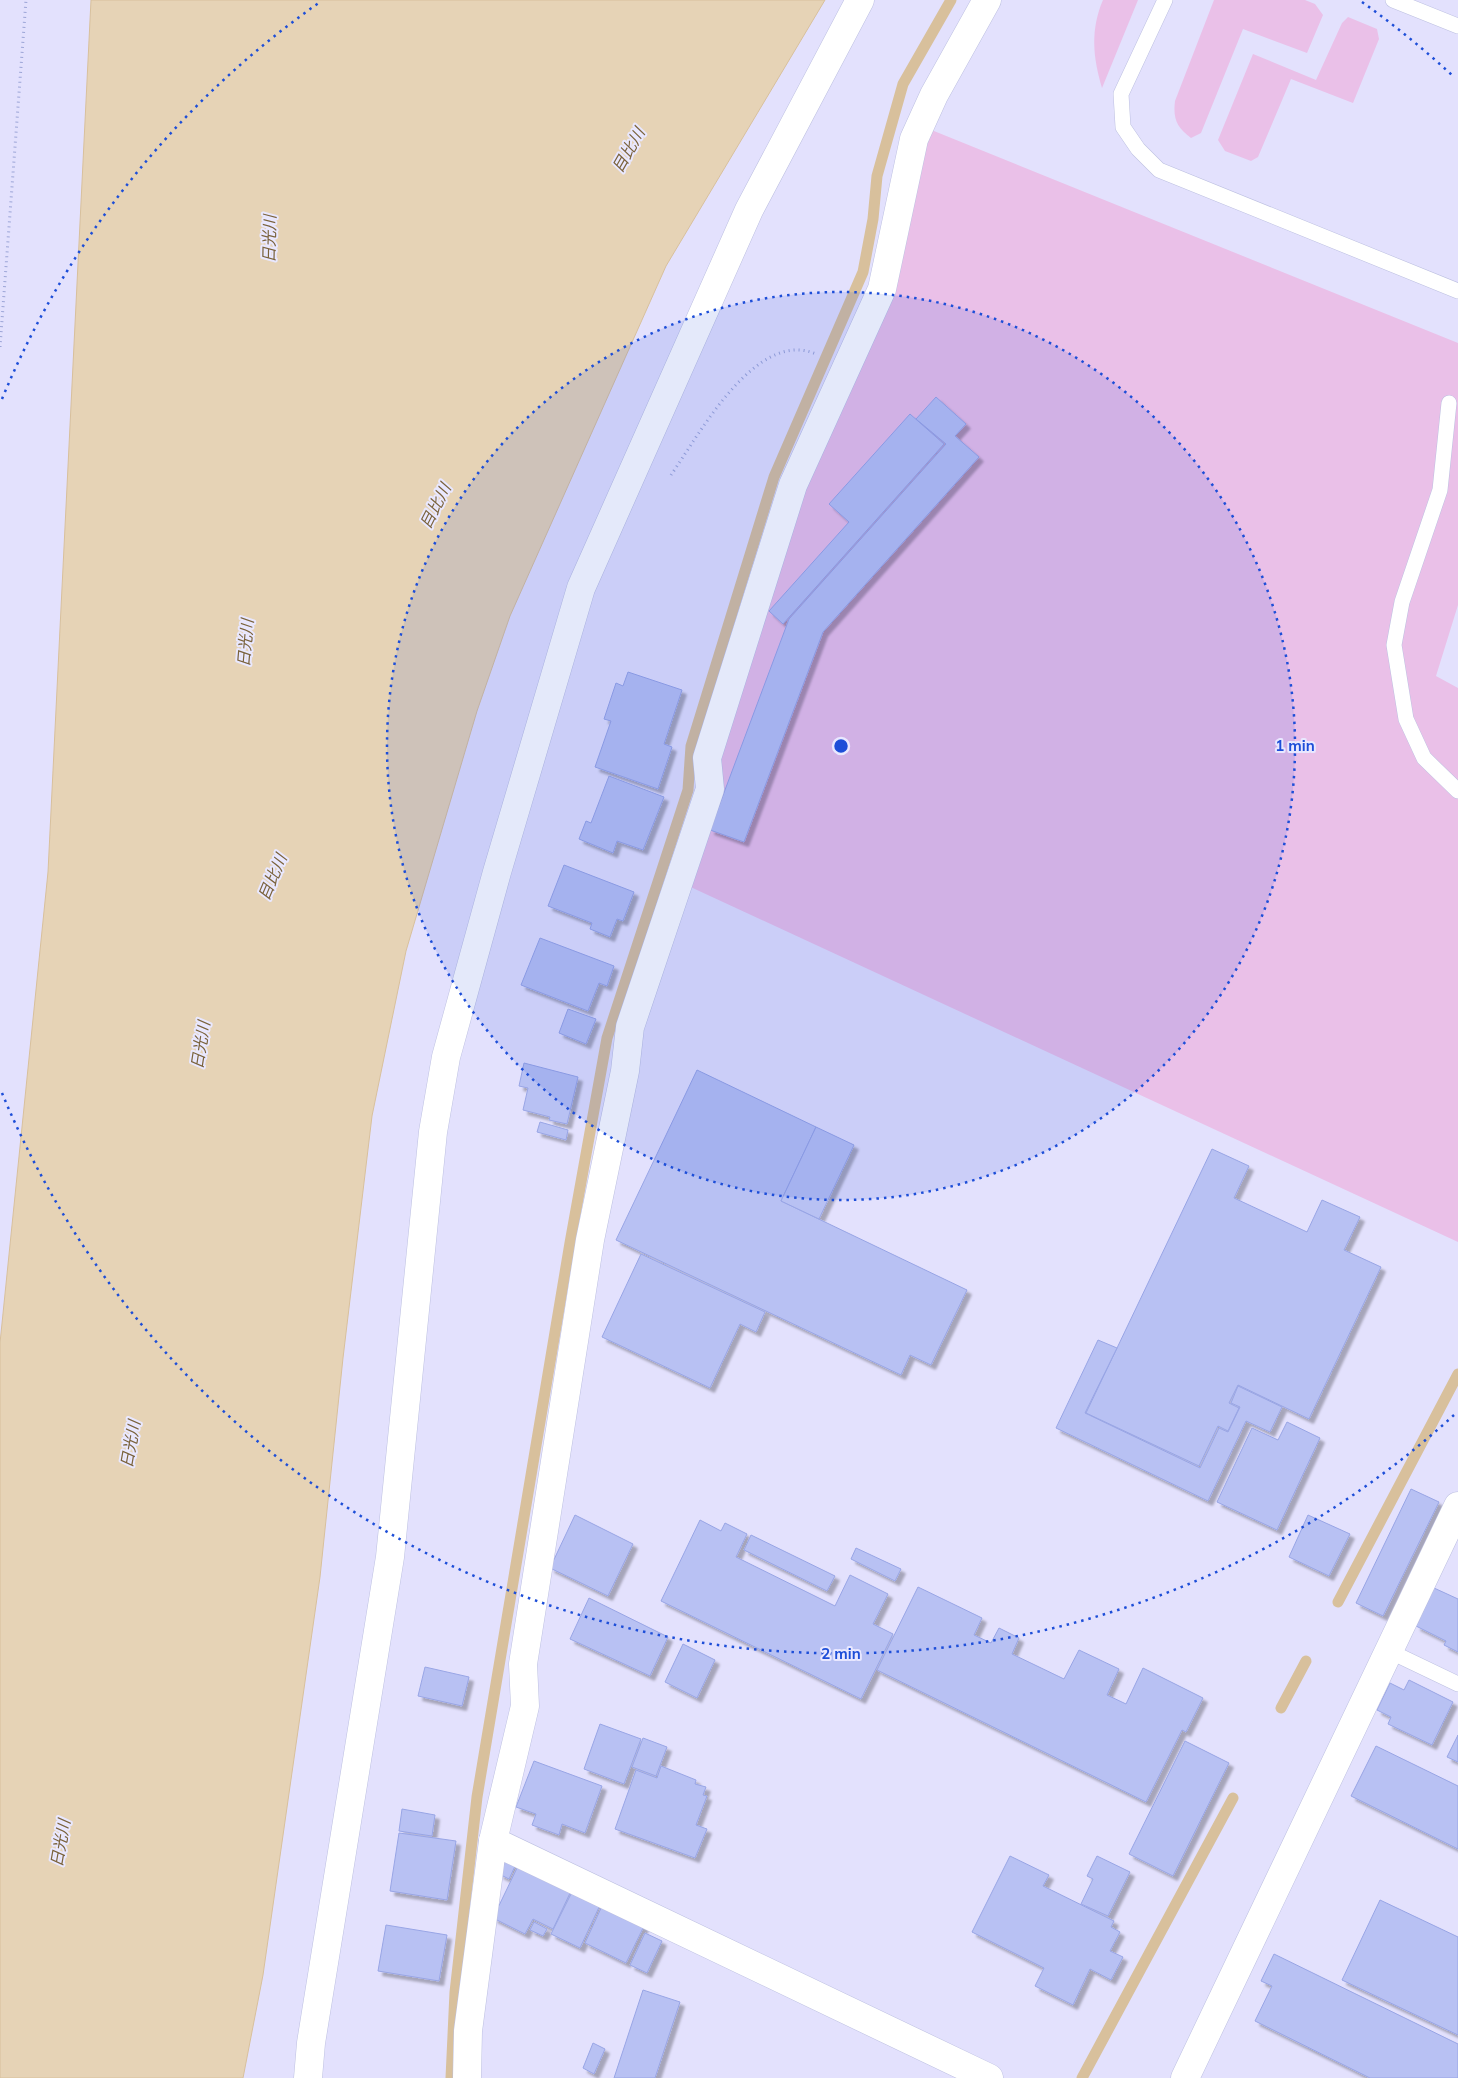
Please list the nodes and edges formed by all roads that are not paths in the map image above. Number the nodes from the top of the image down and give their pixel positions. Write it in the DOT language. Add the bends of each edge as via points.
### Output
graph roads {
  1 [pos="860,0"];
  2 [pos="987,0"];
  3 [pos="1166,0"];
  4 [pos="1393,0"];
  5 [pos="1458,26"];
  6 [pos="1458,291"];
  7 [pos="1449,403"];
  8 [pos="1458,791"];
  9 [pos="1458,1506"];
  10 [pos="1389,1652"];
  11 [pos="1458,1684"];
  12 [pos="493,1841"];
  13 [pos="308,2078"];
  14 [pos="466,2078"];
  15 [pos="989,2078"];
  16 [pos="1185,2078"];
  1 -- 13 [label="street" via="749,210 581,588 446,1057 433,1132 390,1558"];
  2 -- 12 [label="street" via="934,95 914,139 882,289 792,485 708,758 710,789 630,1027 625,1071 590,1240 524,1654 525,1706"];
  3 -- 6 [label="lane" via="1121,94 1123,127 1138,149 1159,170"];
  4 -- 5 [label="lane"];
  7 -- 8 [label="lane" via="1440,490 1402,602 1394,645 1406,719 1424,758"];
  9 -- 10 [label="street"];
  10 -- 11 [label="lane"];
  10 -- 16 [label="street"];
  12 -- 14 [label="street" via="468,2031"];
  12 -- 15 [label="street"];
}
